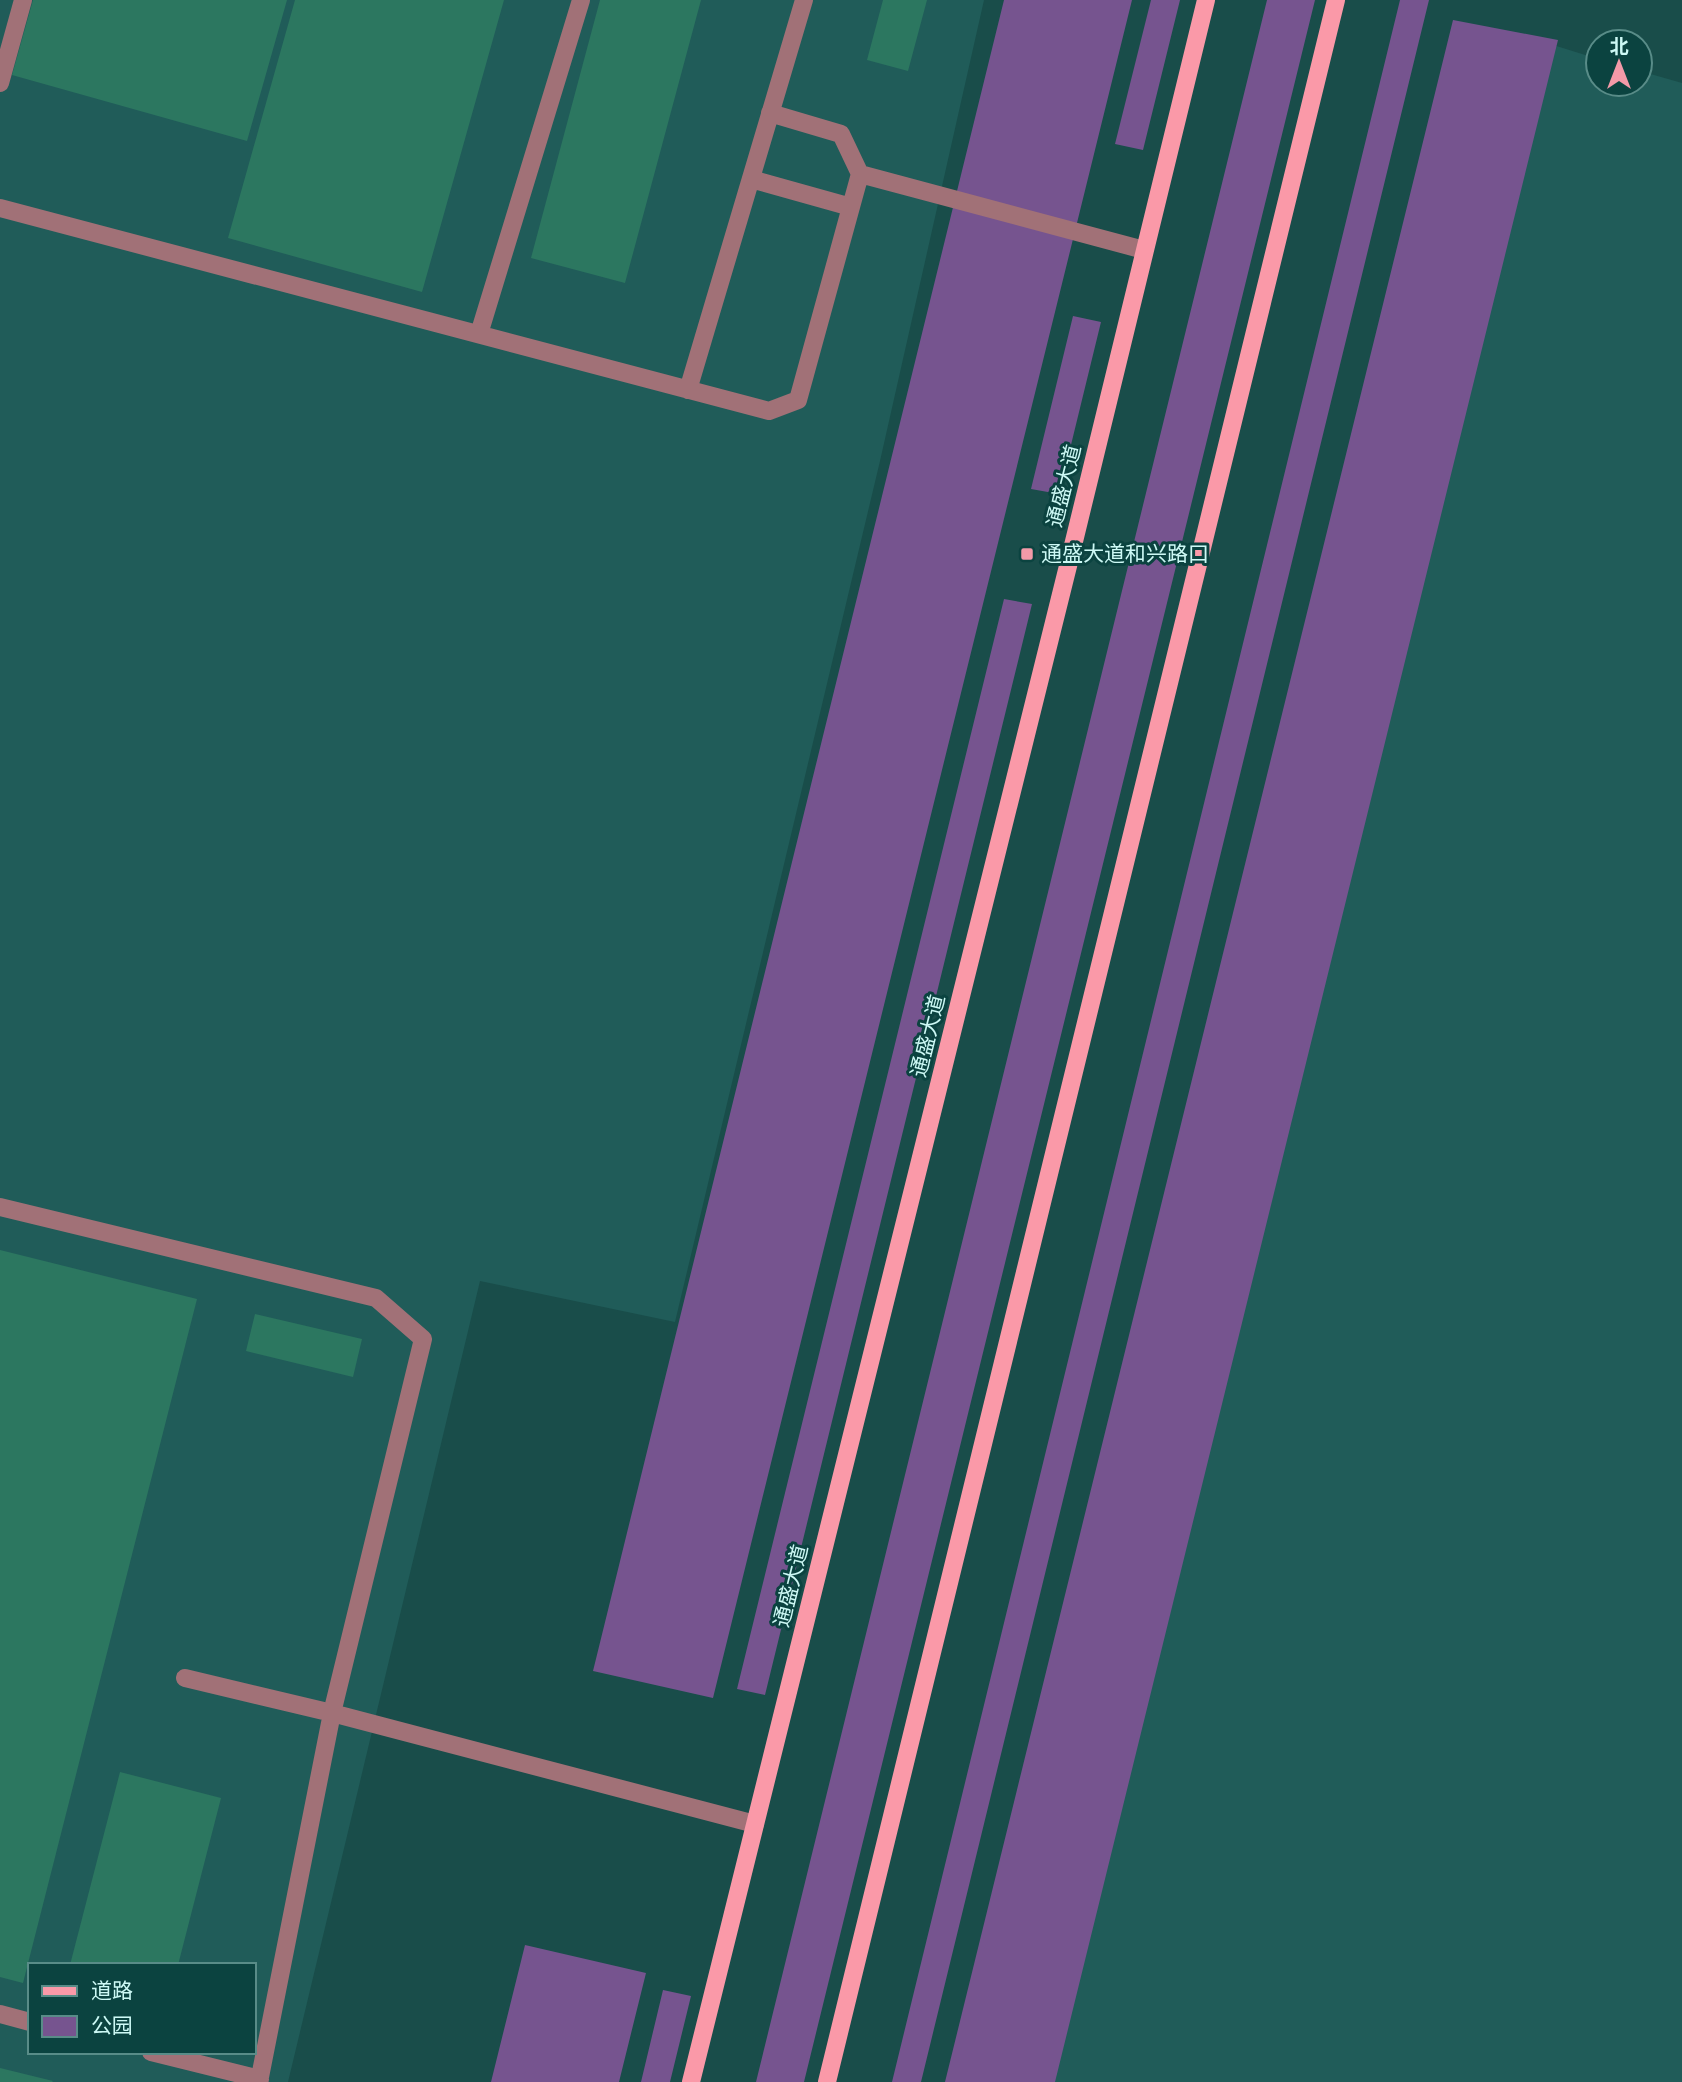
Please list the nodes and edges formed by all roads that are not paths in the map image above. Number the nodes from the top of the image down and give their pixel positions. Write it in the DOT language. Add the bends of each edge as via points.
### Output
graph roads {
  1 [pos="23,0"];
  2 [pos="581,0"];
  3 [pos="804,0"];
  4 [pos="1206,0"];
  5 [pos="1336,0"];
  6 [pos="0,83"];
  7 [pos="770,113"];
  8 [pos="860,174"];
  9 [pos="751,179"];
  10 [pos="851,207"];
  11 [pos="0,208"];
  12 [pos="1144,250"];
  13 [pos="479,334"];
  14 [pos="688,390"];
  15 [pos="0,1207"];
  16 [pos="185,1678"];
  17 [pos="332,1713"];
  18 [pos="755,1824"];
  19 [pos="0,2014"];
  20 [pos="28,2021"];
  21 [pos="158,2054"];
  22 [pos="259,2081"];
  23 [pos="691,2082"];
  24 [pos="827,2082"];
  1 -- 6 [label="lane"];
  2 -- 13 [label="lane"];
  3 -- 7 [label="lane"];
  4 -- 12 [label="main road, 通盛大道"];
  5 -- 24 [label="main road"];
  7 -- 8 [label="lane" via="841,134"];
  7 -- 9 [label="lane"];
  8 -- 10 [label="lane"];
  8 -- 12 [label="lane"];
  9 -- 10 [label="lane"];
  9 -- 14 [label="lane"];
  10 -- 14 [label="lane" via="798,400 769,411"];
  11 -- 13 [label="lane"];
  12 -- 18 [label="main road, 通盛大道"];
  13 -- 14 [label="lane"];
  15 -- 17 [label="lane" via="376,1297 423,1339"];
  16 -- 17 [label="lane"];
  17 -- 18 [label="lane"];
  17 -- 22 [label="lane"];
  18 -- 23 [label="main road, 通盛大道"];
  19 -- 20 [label="lane"];
  21 -- 22 [label="lane"];
}
